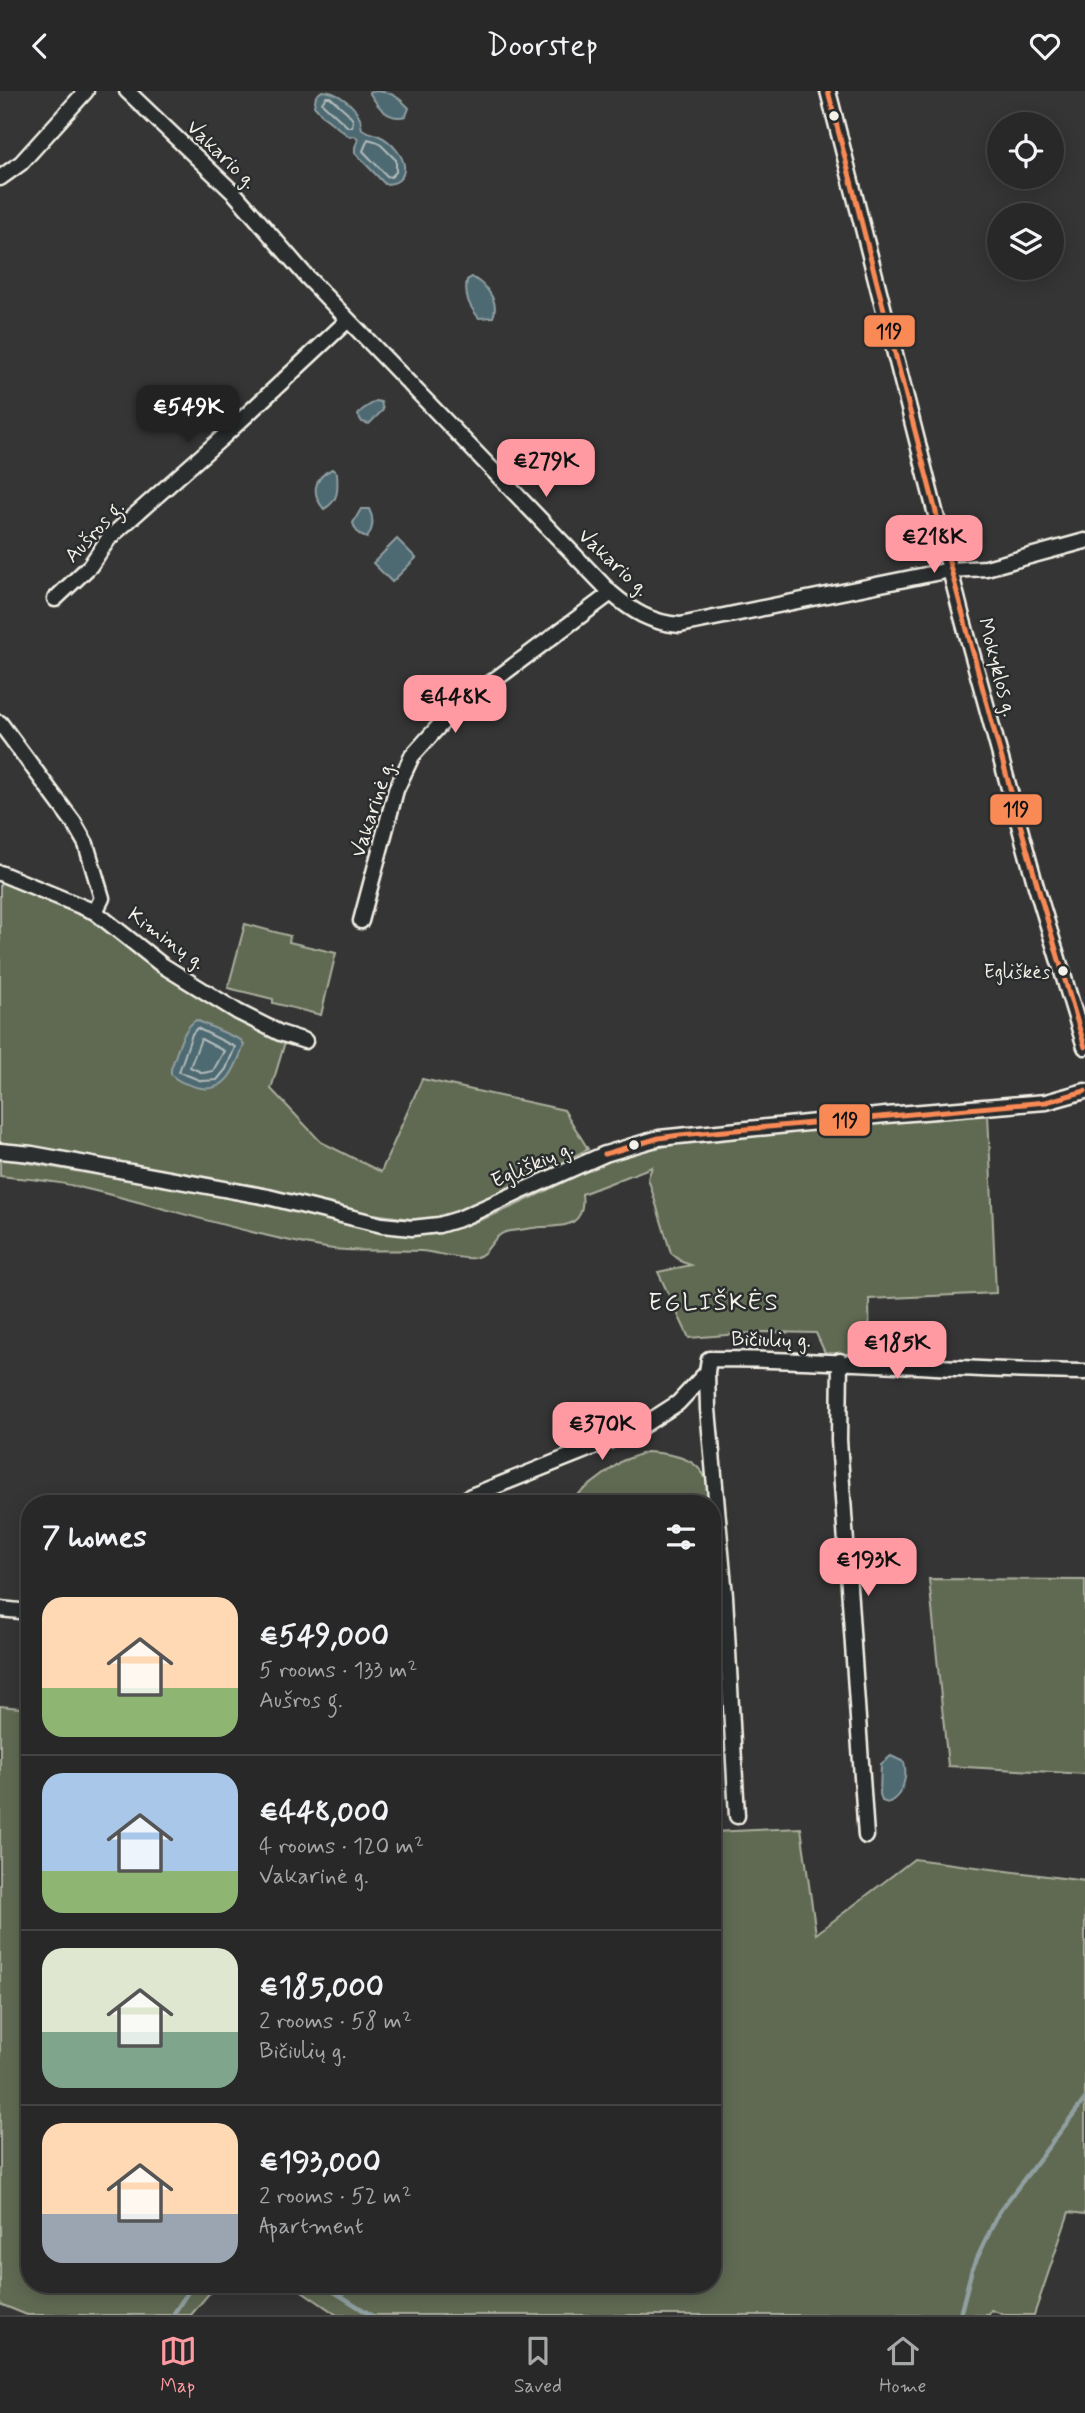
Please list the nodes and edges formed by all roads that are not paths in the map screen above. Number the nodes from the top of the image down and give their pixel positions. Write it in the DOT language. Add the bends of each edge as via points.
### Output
graph roads {
  1 [pos="86,91"];
  2 [pos="127,91"];
  3 [pos="828,91"];
  4 [pos="0,178"];
  5 [pos="348,320"];
  6 [pos="1085,541"];
  7 [pos="950,570"];
  8 [pos="611,593"];
  9 [pos="55,599"];
  10 [pos="0,723"];
  11 [pos="0,873"];
  12 [pos="95,912"];
  13 [pos="361,921"];
  14 [pos="1080,1011"];
  15 [pos="305,1041"];
  16 [pos="1085,1047"];
  17 [pos="1085,1091"];
  18 [pos="0,1151"];
  19 [pos="840,1361"];
  20 [pos="708,1366"];
  21 [pos="1085,1373"];
  22 [pos="474,1495"];
  23 [pos="716,1495"];
  24 [pos="721,1551"];
  25 [pos="0,1609"];
  26 [pos="21,1611"];
  27 [pos="737,1816"];
  28 [pos="866,1836"];
  1 -- 4 [label="street" via="21,163"];
  2 -- 5 [label="street, Vakario g." via="236,195"];
  3 -- 7 [label="street, Mokyklos g."];
  5 -- 8 [label="street, Vakario g."];
  5 -- 9 [label="street, Aušros g." via="109,538 90,566"];
  6 -- 7 [label="street, Vakario g." via="986,568"];
  7 -- 8 [label="street, Vakario g." via="680,625 644,617"];
  7 -- 14 [label="street, Mokyklos g." via="1035,883"];
  8 -- 13 [label="street, Vakarinė g." via="458,708 412,756 396,790"];
  10 -- 12 [label="street" via="86,844 102,898"];
  11 -- 12 [label="street, Kiminų g."];
  12 -- 15 [label="street, Kiminų g." via="162,965 238,1011"];
  14 -- 16 [label="street, Mokyklos g."];
  17 -- 18 [label="street, Egliškių g." via="1046,1102 659,1138 605,1154 459,1219 412,1228 255,1195"];
  19 -- 20 [label="street, Bičiulių g."];
  19 -- 21 [label="street, Bičiulių g."];
  19 -- 28 [label="street" via="839,1440"];
  20 -- 22 [label="street" via="678,1403 636,1430"];
  20 -- 23 [label="street"];
  24 -- 27 [label="street"];
  25 -- 26 [label="street"];
}
